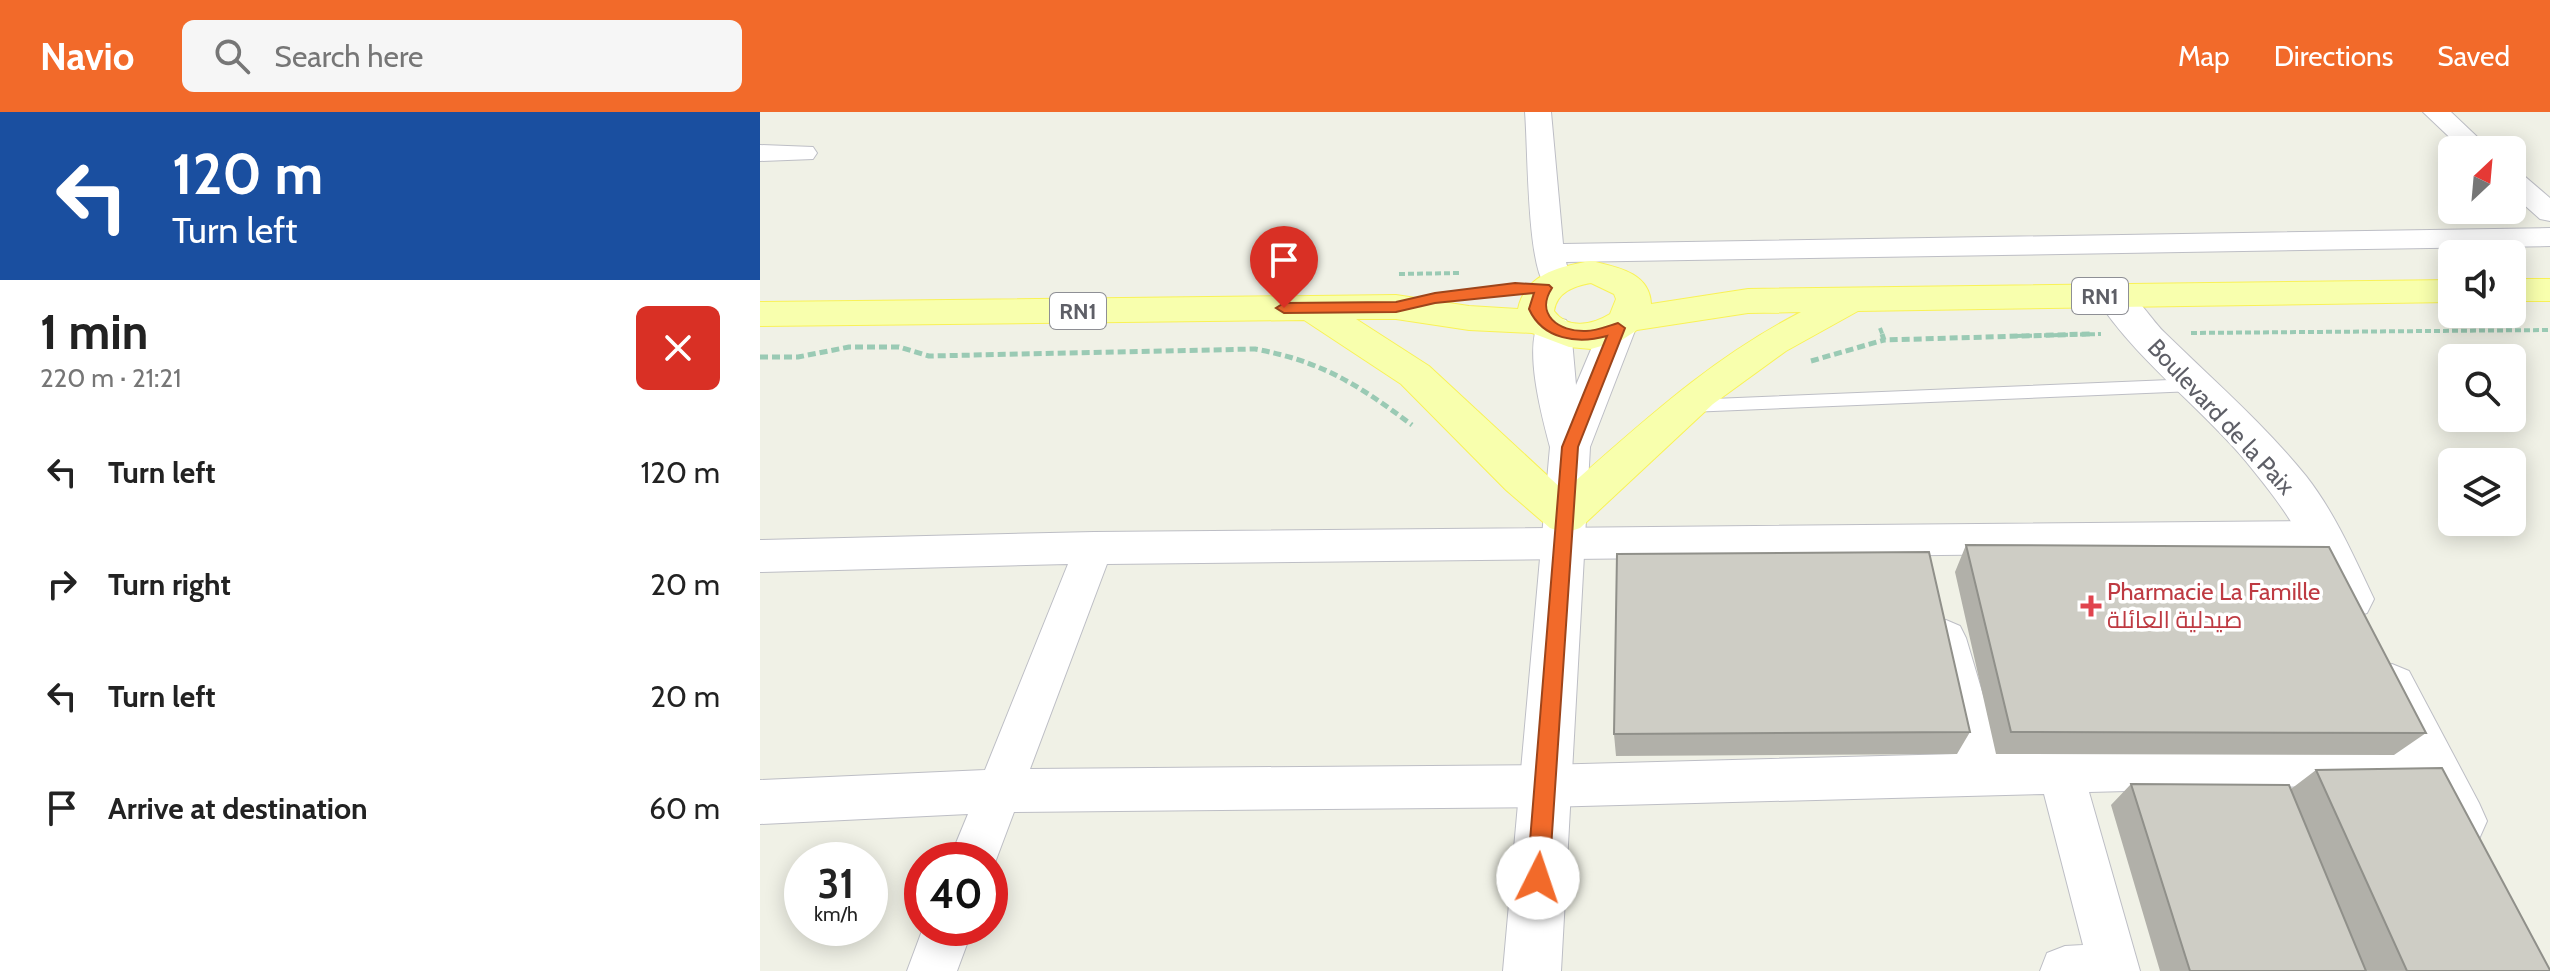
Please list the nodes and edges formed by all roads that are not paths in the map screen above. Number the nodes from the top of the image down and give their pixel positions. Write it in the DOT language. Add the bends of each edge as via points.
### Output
graph roads {
  1 [pos="1538,112"];
  2 [pos="2436,112"];
  3 [pos="2463,136"];
  4 [pos="760,153"];
  5 [pos="804,153"];
  6 [pos="2526,192"];
  7 [pos="2550,213"];
  8 [pos="2550,237"];
  9 [pos="2526,290"];
  10 [pos="2550,290"];
  11 [pos="2438,291"];
  12 [pos="1616,292"];
  13 [pos="1549,294"];
  14 [pos="2112,295"];
  15 [pos="1853,299"];
  16 [pos="1312,308"];
  17 [pos="760,314"];
  18 [pos="2194,385"];
  19 [pos="1685,406"];
  20 [pos="1570,447"];
  21 [pos="1564,528"];
  22 [pos="2322,536"];
  23 [pos="1919,539"];
  24 [pos="1094,547"];
  25 [pos="760,556"];
  26 [pos="2428,762"];
  27 [pos="2266,768"];
  28 [pos="2060,770"];
  29 [pos="1983,772"];
  30 [pos="1544,786"];
  31 [pos="998,791"];
  32 [pos="760,802"];
  33 [pos="2282,811"];
  34 [pos="980,842"];
  35 [pos="2481,860"];
  36 [pos="941,946"];
  37 [pos="2115,969"];
  38 [pos="932,971"];
  39 [pos="1532,971"];
  40 [pos="2065,971"];
  1 -- 13 [label="street"];
  2 -- 3 [label="street"];
  4 -- 5 [label="street"];
  6 -- 7 [label="street"];
  8 -- 12 [label="street"];
  9 -- 10 [label="main road"];
  11 -- 14 [label="main road, RN1"];
  12 -- 13 [label="main road, RN1" via="1578,273"];
  12 -- 13 [label="main road, RN1" via="1585,337"];
  12 -- 15 [label="main road, RN1" via="1748,301"];
  12 -- 20 [label="street"];
  13 -- 16 [label="main road, RN1" via="1519,322 1396,307"];
  13 -- 20 [label="street" via="1557,405"];
  14 -- 15 [label="main road, RN1"];
  14 -- 18 [label="street, Boulevard de la Paix"];
  15 -- 19 [label="main road" via="1773,342"];
  16 -- 17 [label="main road, RN1"];
  16 -- 21 [label="main road" via="1415,375"];
  18 -- 19 [label="lane"];
  18 -- 22 [label="street, Boulevard de la Paix" via="2283,478"];
  19 -- 21 [label="main road"];
  20 -- 21 [label="street"];
  21 -- 23 [label="street"];
  21 -- 24 [label="street"];
  21 -- 30 [label="street"];
  22 -- 23 [label="street"];
  22 -- 26 [label="street, Boulevard de la Paix"];
  23 -- 29 [label="street"];
  24 -- 25 [label="street"];
  24 -- 31 [label="street"];
  26 -- 27 [label="street"];
  26 -- 35 [label="street, Boulevard de la Paix"];
  27 -- 28 [label="street"];
  27 -- 33 [label="street"];
  28 -- 29 [label="street"];
  28 -- 37 [label="street"];
  29 -- 30 [label="street"];
  30 -- 31 [label="street"];
  30 -- 39 [label="street"];
  31 -- 32 [label="street"];
  31 -- 34 [label="street"];
  36 -- 38 [label="street"];
  37 -- 40 [label="street"];
}
